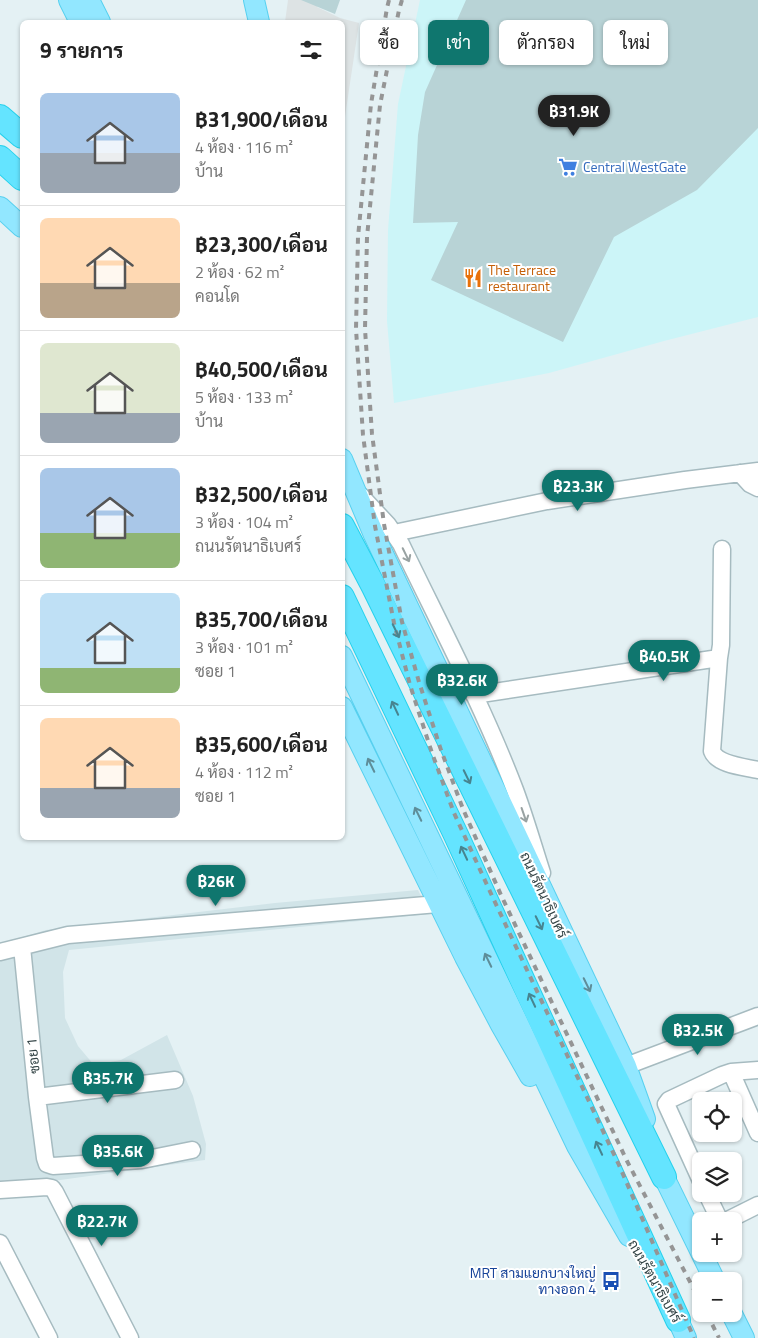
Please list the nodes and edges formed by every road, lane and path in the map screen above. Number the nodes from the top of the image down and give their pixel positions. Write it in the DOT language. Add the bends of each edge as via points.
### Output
graph roads {
  1 [pos="69,0"];
  2 [pos="89,0"];
  3 [pos="254,0"];
  4 [pos="266,0"];
  5 [pos="79,20"];
  6 [pos="99,20"];
  7 [pos="259,20"];
  8 [pos="264,20"];
  9 [pos="0,117"];
  10 [pos="20,134"];
  11 [pos="0,158"];
  12 [pos="20,176"];
  13 [pos="0,208"];
  14 [pos="20,225"];
  15 [pos="758,471"];
  16 [pos="345,472"];
  17 [pos="740,473"];
  18 [pos="348,484"];
  19 [pos="758,488"];
  20 [pos="345,532"];
  21 [pos="394,533"];
  22 [pos="722,549"];
  23 [pos="345,603"];
  24 [pos="719,658"];
  25 [pos="345,662"];
  26 [pos="474,695"];
  27 [pos="345,713"];
  28 [pos="758,770"];
  29 [pos="438,904"];
  30 [pos="558,925"];
  31 [pos="22,947"];
  32 [pos="0,952"];
  33 [pos="758,1016"];
  34 [pos="626,1066"];
  35 [pos="758,1070"];
  36 [pos="731,1072"];
  37 [pos="175,1080"];
  38 [pos="37,1097"];
  39 [pos="758,1133"];
  40 [pos="577,1146"];
  41 [pos="192,1150"];
  42 [pos="692,1161"];
  43 [pos="664,1177"];
  44 [pos="0,1190"];
  45 [pos="758,1205"];
  46 [pos="742,1213"];
  47 [pos="692,1226"];
  48 [pos="0,1243"];
  49 [pos="736,1322"];
  50 [pos="682,1329"];
  51 [pos="49,1338"];
  52 [pos="130,1338"];
  53 [pos="744,1338"];
  1 -- 5 [label="main road"];
  2 -- 6 [label="main road"];
  3 -- 7 [label="main road"];
  4 -- 8 [label="main road"];
  9 -- 10 [label="highway"];
  11 -- 12 [label="highway"];
  13 -- 14 [label="main road"];
  15 -- 17 [label="street"];
  16 -- 18 [label="main road, ถนนรัตนาธิเบศร์"];
  17 -- 19 [label="street"];
  17 -- 21 [label="street" via="547,501"];
  18 -- 21 [label="street"];
  18 -- 30 [label="main road, ถนนรัตนาธิเบศร์"];
  20 -- 43 [label="highway, one-way"];
  21 -- 26 [label="street, one-way"];
  22 -- 24 [label="street"];
  50 -- 23 [label="highway, one-way"];
  24 -- 26 [label="street"];
  24 -- 28 [label="street" via="712,751 718,760"];
  40 -- 25 [label="main road, one-way"];
  26 -- 30 [label="street, one-way" via="516,791"];
  29 -- 27 [label="main road, one-way"];
  29 -- 31 [label="street" via="68,935"];
  29 -- 40 [label="main road" via="501,1025 552,1111"];
  30 -- 34 [label="main road, ถนนรัตนาธิเบศร์, one-way"];
  31 -- 32 [label="street"];
  31 -- 38 [label="street, ซอย 1"];
  33 -- 34 [label="street"];
  34 -- 43 [label="main road, ถนนรัตนาธิเบศร์"];
  35 -- 36 [label="street"];
  36 -- 39 [label="street"];
  36 -- 42 [label="street" via="666,1104"];
  37 -- 38 [label="street"];
  38 -- 41 [label="street, ซอย 1" via="47,1164 142,1160"];
  40 -- 50 [label="main road, ถนนรัตนาธิเบศร์"];
  43 -- 47 [label="main road, ถนนรัตนาธิเบศร์"];
  44 -- 52 [label="street" via="47,1187 56,1192"];
  45 -- 46 [label="street"];
  48 -- 51 [label="street"];
  49 -- 53 [label="main road"];
}
